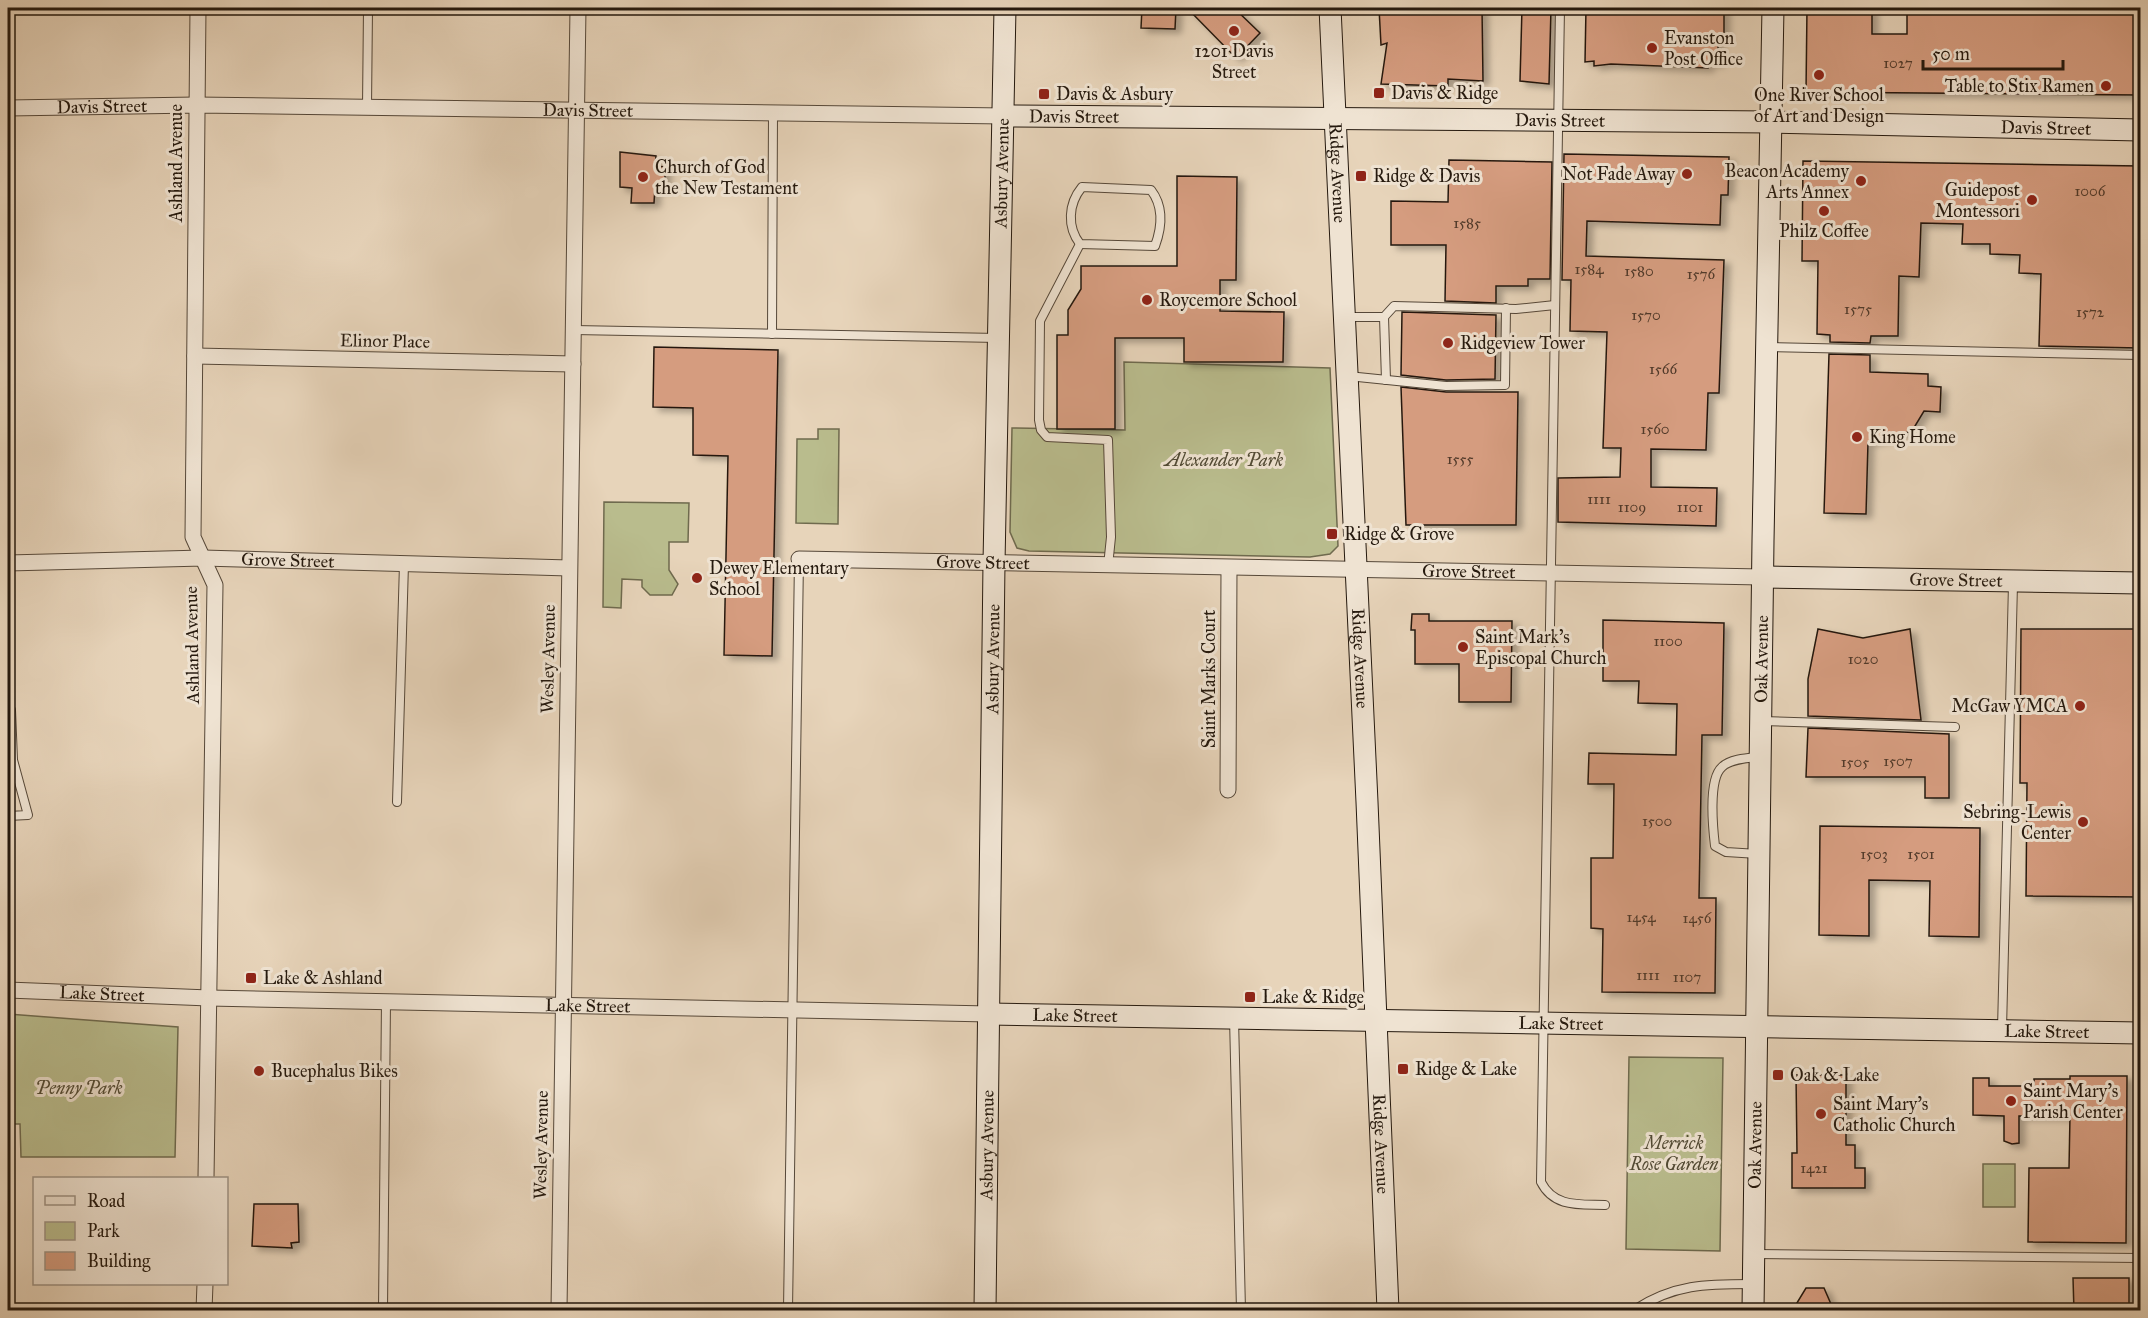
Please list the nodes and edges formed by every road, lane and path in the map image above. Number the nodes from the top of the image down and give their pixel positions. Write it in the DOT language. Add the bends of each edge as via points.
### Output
graph roads {
  1 [pos="198,8"];
  2 [pos="368,8"];
  3 [pos="578,8"];
  4 [pos="1005,8"];
  5 [pos="1330,8"];
  6 [pos="1560,8"];
  7 [pos="1773,8"];
  8 [pos="196,105"];
  9 [pos="367,107"];
  10 [pos="8,108"];
  11 [pos="577,110"];
  12 [pos="773,113"];
  13 [pos="1005,116"];
  14 [pos="1334,120"];
  15 [pos="1559,121"];
  16 [pos="1771,122"];
  17 [pos="2140,130"];
  18 [pos="1080,244"];
  19 [pos="1555,305"];
  20 [pos="1506,308"];
  21 [pos="1344,317"];
  22 [pos="1384,317"];
  23 [pos="574,330"];
  24 [pos="772,334"];
  25 [pos="1000,338"];
  26 [pos="1767,347"];
  27 [pos="2140,355"];
  28 [pos="195,356"];
  29 [pos="573,364"];
  30 [pos="1347,376"];
  31 [pos="1386,380"];
  32 [pos="203,558"];
  33 [pos="799,560"];
  34 [pos="8,563"];
  35 [pos="994,563"];
  36 [pos="404,564"];
  37 [pos="1108,566"];
  38 [pos="569,568"];
  39 [pos="1229,568"];
  40 [pos="1357,571"];
  41 [pos="1551,574"];
  42 [pos="1762,577"];
  43 [pos="2013,581"];
  44 [pos="2140,583"];
  45 [pos="10,710"];
  46 [pos="1760,721"];
  47 [pos="1955,728"];
  48 [pos="1760,757"];
  49 [pos="1228,790"];
  50 [pos="397,801"];
  51 [pos="8,816"];
  52 [pos="1758,854"];
  53 [pos="8,990"];
  54 [pos="208,998"];
  55 [pos="386,1001"];
  56 [pos="562,1005"];
  57 [pos="791,1010"];
  58 [pos="989,1014"];
  59 [pos="1234,1018"];
  60 [pos="1377,1020"];
  61 [pos="1543,1023"];
  62 [pos="1756,1026"];
  63 [pos="2002,1029"];
  64 [pos="2140,1033"];
  65 [pos="8,1142"];
  66 [pos="206,1177"];
  67 [pos="1605,1205"];
  68 [pos="1755,1254"];
  69 [pos="2140,1258"];
  70 [pos="8,1280"];
  71 [pos="1754,1284"];
  72 [pos="205,1285"];
  73 [pos="204,1311"];
  74 [pos="383,1311"];
  75 [pos="559,1311"];
  76 [pos="788,1311"];
  77 [pos="985,1311"];
  78 [pos="1241,1311"];
  79 [pos="1388,1311"];
  80 [pos="1634,1311"];
  81 [pos="1753,1311"];
  1 -- 8 [label="street, Ashland Avenue"];
  2 -- 9 [label="lane"];
  3 -- 11 [label="street, Wesley Avenue"];
  4 -- 13 [label="main road, Asbury Avenue"];
  5 -- 14 [label="main road, Ridge Avenue"];
  6 -- 15 [label="lane"];
  7 -- 16 [label="main road, Oak Avenue"];
  8 -- 9 [label="street, Davis Street"];
  8 -- 10 [label="street, Davis Street"];
  8 -- 28 [label="street, Ashland Avenue"];
  9 -- 11 [label="street, Davis Street"];
  11 -- 12 [label="street, Davis Street"];
  11 -- 23 [label="street, Wesley Avenue"];
  12 -- 13 [label="street, Davis Street"];
  12 -- 24 [label="lane"];
  13 -- 14 [label="main road, Davis Street"];
  13 -- 25 [label="main road, Asbury Avenue"];
  14 -- 15 [label="main road, Davis Street"];
  14 -- 21 [label="main road, Ridge Avenue"];
  15 -- 16 [label="main road, Davis Street"];
  15 -- 19 [label="lane"];
  16 -- 17 [label="main road, Davis Street"];
  16 -- 26 [label="main road, Oak Avenue"];
  18 -- 18 [label="lane" via="1155,246 1161,223 1156,196 1151,190 1082,188 1071,208 1072,233"];
  18 -- 37 [label="lane" via="1040,321 1039,420 1047,437 1108,440"];
  19 -- 20 [label="lane"];
  19 -- 41 [label="lane"];
  20 -- 22 [label="lane" via="1394,306"];
  20 -- 31 [label="lane" via="1505,385 1446,386"];
  21 -- 22 [label="lane"];
  21 -- 30 [label="main road, Ridge Avenue"];
  22 -- 31 [label="lane"];
  23 -- 24 [label="lane"];
  23 -- 29 [label="street, Wesley Avenue"];
  24 -- 25 [label="lane"];
  25 -- 35 [label="main road, Asbury Avenue"];
  26 -- 27 [label="lane"];
  26 -- 42 [label="main road, Oak Avenue"];
  28 -- 29 [label="street, Elinor Place"];
  28 -- 32 [label="street, Ashland Avenue" via="193,537"];
  29 -- 38 [label="street, Wesley Avenue"];
  30 -- 31 [label="lane"];
  30 -- 40 [label="main road, Ridge Avenue"];
  32 -- 34 [label="street, Grove Street"];
  32 -- 36 [label="street, Grove Street"];
  32 -- 54 [label="street, Ashland Avenue" via="214,585"];
  33 -- 35 [label="street, Grove Street"];
  33 -- 57 [label="lane"];
  35 -- 37 [label="street, Grove Street"];
  35 -- 58 [label="main road, Asbury Avenue"];
  36 -- 38 [label="street, Grove Street"];
  36 -- 50 [label="lane"];
  37 -- 39 [label="street, Grove Street"];
  38 -- 56 [label="street, Wesley Avenue"];
  39 -- 40 [label="street, Grove Street"];
  39 -- 49 [label="street, Saint Marks Court"];
  40 -- 41 [label="street, Grove Street"];
  40 -- 60 [label="main road, Ridge Avenue"];
  41 -- 42 [label="street, Grove Street"];
  41 -- 61 [label="lane"];
  42 -- 43 [label="main road, Grove Street"];
  42 -- 46 [label="main road, Oak Avenue"];
  43 -- 44 [label="main road, Grove Street"];
  43 -- 63 [label="lane"];
  45 -- 51 [label="lane" via="13,760 28,815"];
  46 -- 47 [label="lane"];
  46 -- 48 [label="main road, Oak Avenue"];
  48 -- 52 [label="main road, Oak Avenue"];
  48 -- 52 [label="lane" via="1723,765 1717,773 1713,814 1715,846 1726,852"];
  52 -- 62 [label="main road, Oak Avenue"];
  53 -- 54 [label="street, Lake Street"];
  54 -- 55 [label="street, Lake Street"];
  54 -- 66 [label="street, Ashland Avenue"];
  55 -- 56 [label="street, Lake Street"];
  55 -- 74 [label="lane"];
  56 -- 57 [label="street, Lake Street"];
  56 -- 75 [label="street, Wesley Avenue"];
  57 -- 58 [label="street, Lake Street"];
  57 -- 76 [label="lane"];
  58 -- 59 [label="main road, Lake Street"];
  58 -- 77 [label="main road, Asbury Avenue"];
  59 -- 60 [label="main road, Lake Street"];
  59 -- 78 [label="lane"];
  60 -- 61 [label="main road, Lake Street"];
  60 -- 79 [label="main road, Ridge Avenue"];
  61 -- 62 [label="main road, Lake Street"];
  61 -- 67 [label="lane" via="1541,1182 1556,1200 1565,1204"];
  62 -- 63 [label="main road, Lake Street"];
  62 -- 68 [label="main road, Oak Avenue"];
  63 -- 64 [label="main road, Lake Street"];
  65 -- 70 [label="lane"];
  68 -- 69 [label="lane"];
  68 -- 71 [label="main road, Oak Avenue"];
  71 -- 80 [label="lane" via="1688,1287 1666,1292"];
  71 -- 81 [label="main road, Oak Avenue"];
  72 -- 73 [label="street"];
}
